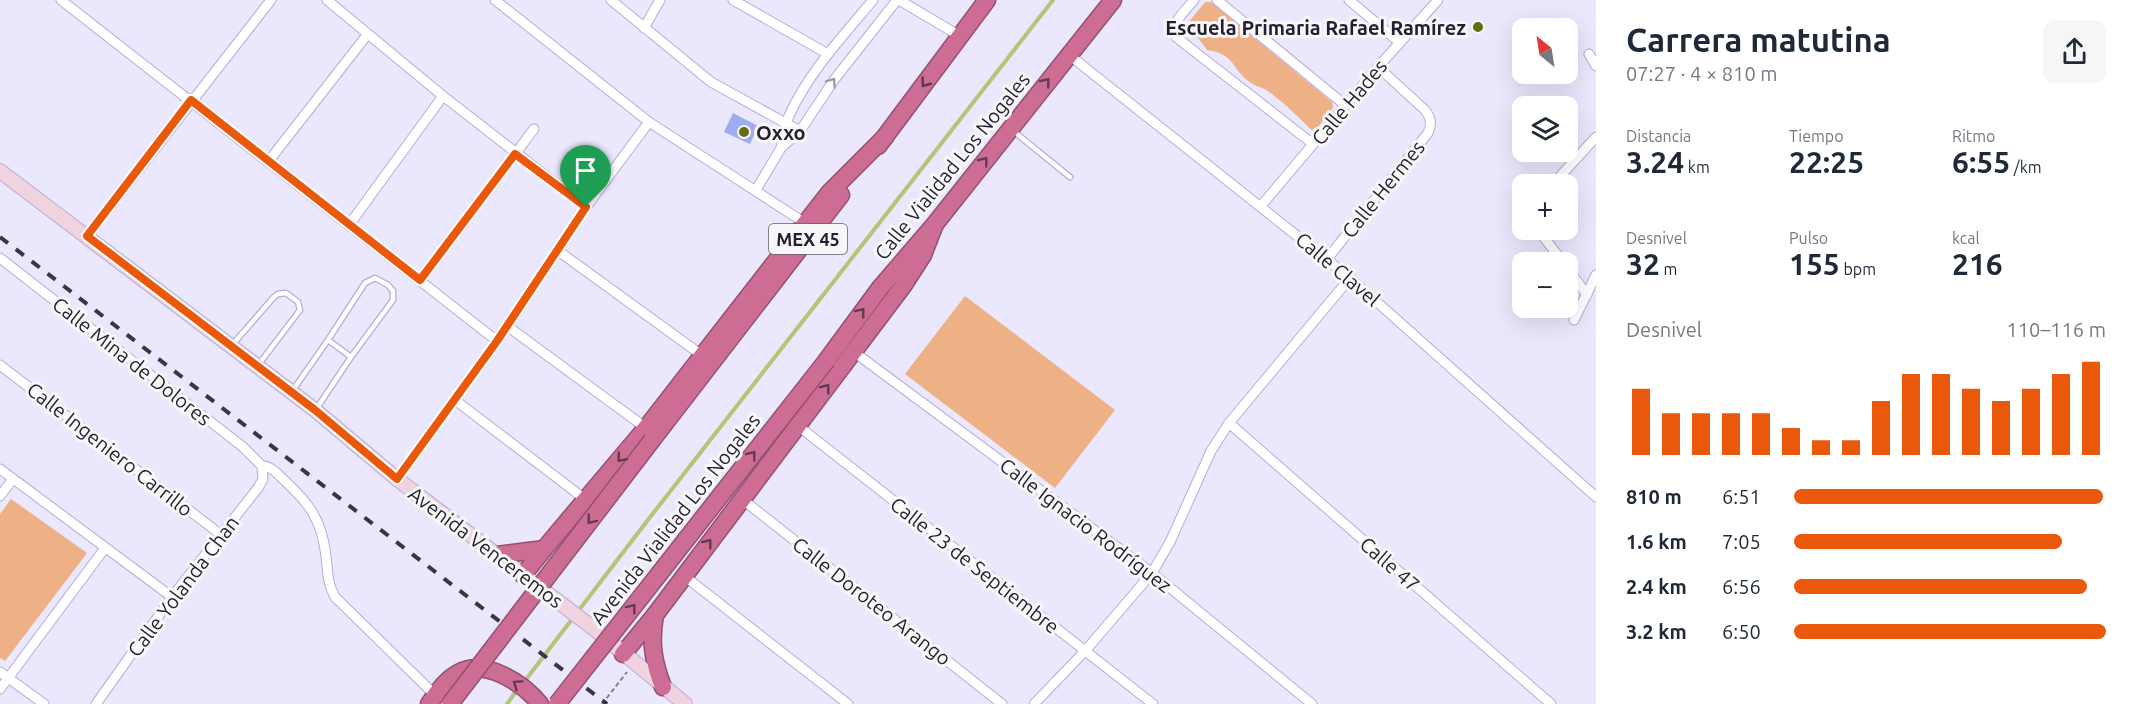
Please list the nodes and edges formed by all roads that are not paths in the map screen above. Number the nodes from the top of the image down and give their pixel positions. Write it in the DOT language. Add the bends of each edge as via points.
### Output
graph roads {
  1 [pos="61,0"];
  2 [pos="271,0"];
  3 [pos="327,0"];
  4 [pos="495,0"];
  5 [pos="611,0"];
  6 [pos="660,0"];
  7 [pos="733,0"];
  8 [pos="873,0"];
  9 [pos="898,0"];
  10 [pos="987,0"];
  11 [pos="1113,0"];
  12 [pos="1194,0"];
  13 [pos="1217,0"];
  14 [pos="1349,0"];
  15 [pos="1438,0"];
  16 [pos="644,28"];
  17 [pos="367,35"];
  18 [pos="960,36"];
  19 [pos="1399,42"];
  20 [pos="828,54"];
  21 [pos="1068,54"];
  22 [pos="1589,54"];
  23 [pos="1596,66"];
  24 [pos="1378,67"];
  25 [pos="443,96"];
  26 [pos="191,100"];
  27 [pos="1345,105"];
  28 [pos="649,122"];
  29 [pos="786,124"];
  30 [pos="534,129"];
  31 [pos="1010,129"];
  32 [pos="800,131"];
  33 [pos="885,137"];
  34 [pos="1596,137"];
  35 [pos="1313,144"];
  36 [pos="781,148"];
  37 [pos="515,154"];
  38 [pos="268,162"];
  39 [pos="0,171"];
  40 [pos="1562,174"];
  41 [pos="1070,177"];
  42 [pos="756,190"];
  43 [pos="1261,206"];
  44 [pos="586,207"];
  45 [pos="805,223"];
  46 [pos="935,224"];
  47 [pos="349,225"];
  48 [pos="87,236"];
  49 [pos="1546,240"];
  50 [pos="557,250"];
  51 [pos="1555,252"];
  52 [pos="0,258"];
  53 [pos="1327,259"];
  54 [pos="1596,275"];
  55 [pos="1350,278"];
  56 [pos="420,280"];
  57 [pos="1578,283"];
  58 [pos="1587,295"];
  59 [pos="1574,320"];
  60 [pos="507,326"];
  61 [pos="328,340"];
  62 [pos="497,341"];
  63 [pos="231,346"];
  64 [pos="854,352"];
  65 [pos="703,356"];
  66 [pos="351,357"];
  67 [pos="827,360"];
  68 [pos="0,365"];
  69 [pos="257,366"];
  70 [pos="292,392"];
  71 [pos="455,400"];
  72 [pos="315,410"];
  73 [pos="1229,423"];
  74 [pos="797,425"];
  75 [pos="649,434"];
  76 [pos="262,466"];
  77 [pos="0,469"];
  78 [pos="13,479"];
  79 [pos="397,479"];
  80 [pos="0,496"];
  81 [pos="1596,497"];
  82 [pos="742,499"];
  83 [pos="586,500"];
  84 [pos="220,534"];
  85 [pos="105,548"];
  86 [pos="544,549"];
  87 [pos="497,555"];
  88 [pos="1152,573"];
  89 [pos="523,575"];
  90 [pos="683,575"];
  91 [pos="172,597"];
  92 [pos="655,615"];
  93 [pos="1085,651"];
  94 [pos="629,658"];
  95 [pos="0,672"];
  96 [pos="9,678"];
  97 [pos="663,687"];
  98 [pos="0,689"];
  99 [pos="1540,695"];
  100 [pos="438,701"];
  101 [pos="540,703"];
  102 [pos="44,704"];
  103 [pos="96,704"];
  104 [pos="557,704"];
  105 [pos="685,704"];
  106 [pos="848,704"];
  107 [pos="1002,704"];
  108 [pos="1034,704"];
  109 [pos="1153,704"];
  110 [pos="1312,704"];
  111 [pos="1533,704"];
  112 [pos="1551,704"];
  1 -- 26 [label="street"];
  2 -- 26 [label="street"];
  3 -- 17 [label="street"];
  4 -- 28 [label="street"];
  5 -- 16 [label="street"];
  6 -- 16 [label="street"];
  7 -- 20 [label="street"];
  8 -- 20 [label="street"];
  9 -- 18 [label="street"];
  32 -- 9 [label="street, one-way" via="834,80"];
  10 -- 18 [label="highway, MEX 45"];
  11 -- 21 [label="highway, Calle Vialidad Los Nogales"];
  12 -- 35 [label="street" via="1174,26 1176,37"];
  13 -- 27 [label="street"];
  14 -- 19 [label="street"];
  15 -- 19 [label="street, Calle Hades"];
  16 -- 29 [label="street" via="711,82"];
  17 -- 25 [label="street"];
  17 -- 38 [label="street"];
  18 -- 33 [label="highway, MEX 45, one-way"];
  19 -- 24 [label="street, Calle Hades"];
  20 -- 29 [label="street"];
  31 -- 21 [label="highway, Calle Vialidad Los Nogales, one-way"];
  21 -- 43 [label="street, Calle Clavel"];
  22 -- 23 [label="street"];
  24 -- 27 [label="street, Calle Hades"];
  24 -- 53 [label="street, Calle Hermes" via="1430,115 1431,127"];
  25 -- 37 [label="street"];
  25 -- 47 [label="street"];
  26 -- 38 [label="street"];
  26 -- 48 [label="street"];
  27 -- 35 [label="street, Calle Hades"];
  28 -- 42 [label="street"];
  28 -- 44 [label="street"];
  29 -- 32 [label="street"];
  29 -- 36 [label="street"];
  30 -- 37 [label="street"];
  31 -- 41 [label="lane"];
  46 -- 31 [label="highway, Calle Vialidad Los Nogales, one-way"];
  32 -- 36 [label="street"];
  33 -- 45 [label="highway"];
  33 -- 75 [label="highway, MEX 45" via="800,250"];
  34 -- 40 [label="street"];
  35 -- 43 [label="street, Calle Hades"];
  36 -- 42 [label="street"];
  37 -- 44 [label="street"];
  37 -- 56 [label="street"];
  38 -- 47 [label="street"];
  39 -- 48 [label="street, Avenida Venceremos"];
  42 -- 45 [label="street"];
  43 -- 53 [label="street, Calle Clavel"];
  44 -- 50 [label="street"];
  45 -- 65 [label="highway"];
  46 -- 64 [label="highway" via="913,272"];
  67 -- 46 [label="highway, Calle Vialidad Los Nogales, one-way" via="880,288"];
  47 -- 56 [label="street"];
  48 -- 63 [label="street, Avenida Venceremos"];
  49 -- 51 [label="street"];
  50 -- 60 [label="street"];
  50 -- 65 [label="street"];
  52 -- 76 [label="street, Calle Mina de Dolores" via="243,447"];
  53 -- 55 [label="street, Calle Clavel"];
  54 -- 58 [label="street"];
  55 -- 73 [label="street"];
  55 -- 81 [label="street, Calle Clavel"];
  56 -- 62 [label="street"];
  57 -- 58 [label="street"];
  58 -- 59 [label="street"];
  60 -- 62 [label="street"];
  60 -- 75 [label="street"];
  61 -- 66 [label="lane"];
  61 -- 66 [label="lane" via="365,283 375,278 388,285 393,300"];
  61 -- 70 [label="lane"];
  62 -- 71 [label="street"];
  63 -- 69 [label="street, Avenida Venceremos"];
  63 -- 69 [label="lane" via="274,297 286,293 300,310"];
  74 -- 64 [label="highway, one-way"];
  64 -- 88 [label="street, Calle Ignacio Rodríguez"];
  65 -- 75 [label="highway"];
  66 -- 72 [label="lane"];
  104 -- 67 [label="highway, Avenida Vialidad Los Nogales, one-way, bridge"];
  68 -- 84 [label="street, Calle Ingeniero Carrillo"];
  69 -- 70 [label="street, Avenida Venceremos"];
  70 -- 72 [label="street, Avenida Venceremos"];
  71 -- 79 [label="street"];
  71 -- 83 [label="street"];
  72 -- 79 [label="street, Avenida Venceremos"];
  73 -- 88 [label="street" via="1211,451"];
  73 -- 99 [label="street, Calle 47"];
  74 -- 82 [label="highway"];
  74 -- 93 [label="street, Calle 23 de Septiembre"];
  75 -- 83 [label="highway, one-way"];
  75 -- 100 [label="highway, MEX 45, one-way, bridge"];
  76 -- 84 [label="street, Calle Yolanda Chan" via="258,488"];
  76 -- 100 [label="street, Calle Mina de Dolores" via="271,468 308,503 324,543 329,585 335,597"];
  77 -- 78 [label="street"];
  78 -- 80 [label="street"];
  78 -- 85 [label="street"];
  79 -- 87 [label="street, Avenida Venceremos"];
  90 -- 82 [label="highway, one-way"];
  82 -- 107 [label="street, Calle Doroteo Arango"];
  83 -- 86 [label="highway"];
  84 -- 91 [label="street, Calle Yolanda Chan"];
  85 -- 91 [label="street"];
  85 -- 96 [label="street"];
  86 -- 87 [label="highway"];
  86 -- 89 [label="highway"];
  87 -- 89 [label="street, Avenida Venceremos"];
  88 -- 93 [label="street"];
  88 -- 110 [label="street, Calle Ignacio Rodríguez"];
  89 -- 94 [label="street, Avenida Venceremos"];
  90 -- 92 [label="highway"];
  90 -- 106 [label="street"];
  91 -- 103 [label="street, Calle Yolanda Chan"];
  92 -- 94 [label="highway"];
  92 -- 97 [label="highway" via="654,664"];
  93 -- 108 [label="street"];
  93 -- 109 [label="street, Calle 23 de Septiembre"];
  94 -- 97 [label="street, Avenida Venceremos"];
  95 -- 96 [label="street"];
  96 -- 98 [label="street"];
  96 -- 102 [label="street"];
  97 -- 105 [label="street, Avenida Venceremos"];
  99 -- 111 [label="street"];
  99 -- 112 [label="street, Calle 47"];
  101 -- 100 [label="highway, one-way" via="508,677 471,668 448,679"];
}
